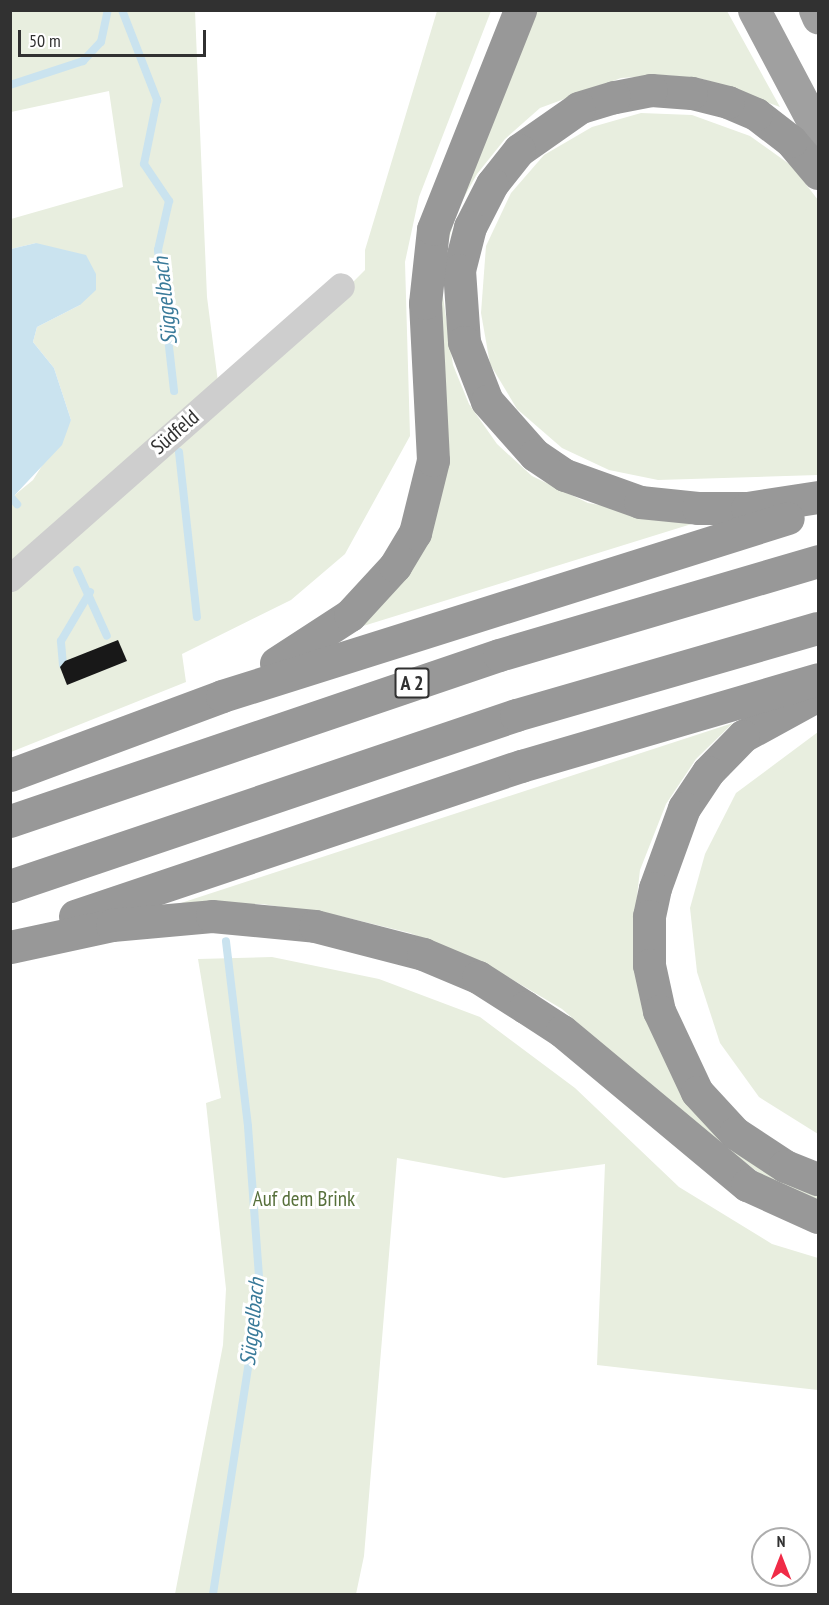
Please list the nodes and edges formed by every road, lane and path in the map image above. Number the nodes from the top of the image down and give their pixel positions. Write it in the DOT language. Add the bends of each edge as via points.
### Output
graph roads {
  1 [pos="520,10"];
  2 [pos="754,10"];
  3 [pos="815,10"];
  4 [pos="819,17"];
  5 [pos="819,130"];
  6 [pos="819,173"];
  7 [pos="341,286"];
  8 [pos="819,497"];
  9 [pos="819,510"];
  10 [pos="819,561"];
  11 [pos="10,578"];
  12 [pos="819,628"];
  13 [pos="819,680"];
  14 [pos="819,695"];
  15 [pos="222,696"];
  16 [pos="10,775"];
  17 [pos="10,820"];
  18 [pos="10,886"];
  19 [pos="10,946"];
  20 [pos="819,1179"];
  21 [pos="819,1217"];
  1 -- 15 [label="highway" via="433,229 425,303 433,460 415,533 395,566 350,615"];
  2 -- 5 [label="highway"];
  3 -- 4 [label="highway"];
  6 -- 8 [label="highway" via="791,141 756,114 728,102 691,93 651,90 614,97 579,108 519,150 492,184 470,227 459,270 464,342 487,401 535,455 565,476 640,502 698,508 747,508"];
  7 -- 11 [label="street, Südfeld"];
  9 -- 15 [label="highway"];
  10 -- 17 [label="highway, A 2" via="499,655"];
  12 -- 18 [label="highway" via="516,715"];
  13 -- 19 [label="highway" via="521,766 55,923"];
  14 -- 20 [label="highway" via="778,713 743,736 708,772 684,808 655,888 649,916 649,965 659,1011 697,1092 735,1133 785,1166"];
  15 -- 16 [label="highway"];
  19 -- 21 [label="highway" via="112,925 212,916 315,926 423,954 478,977 562,1031 747,1185"];
}
